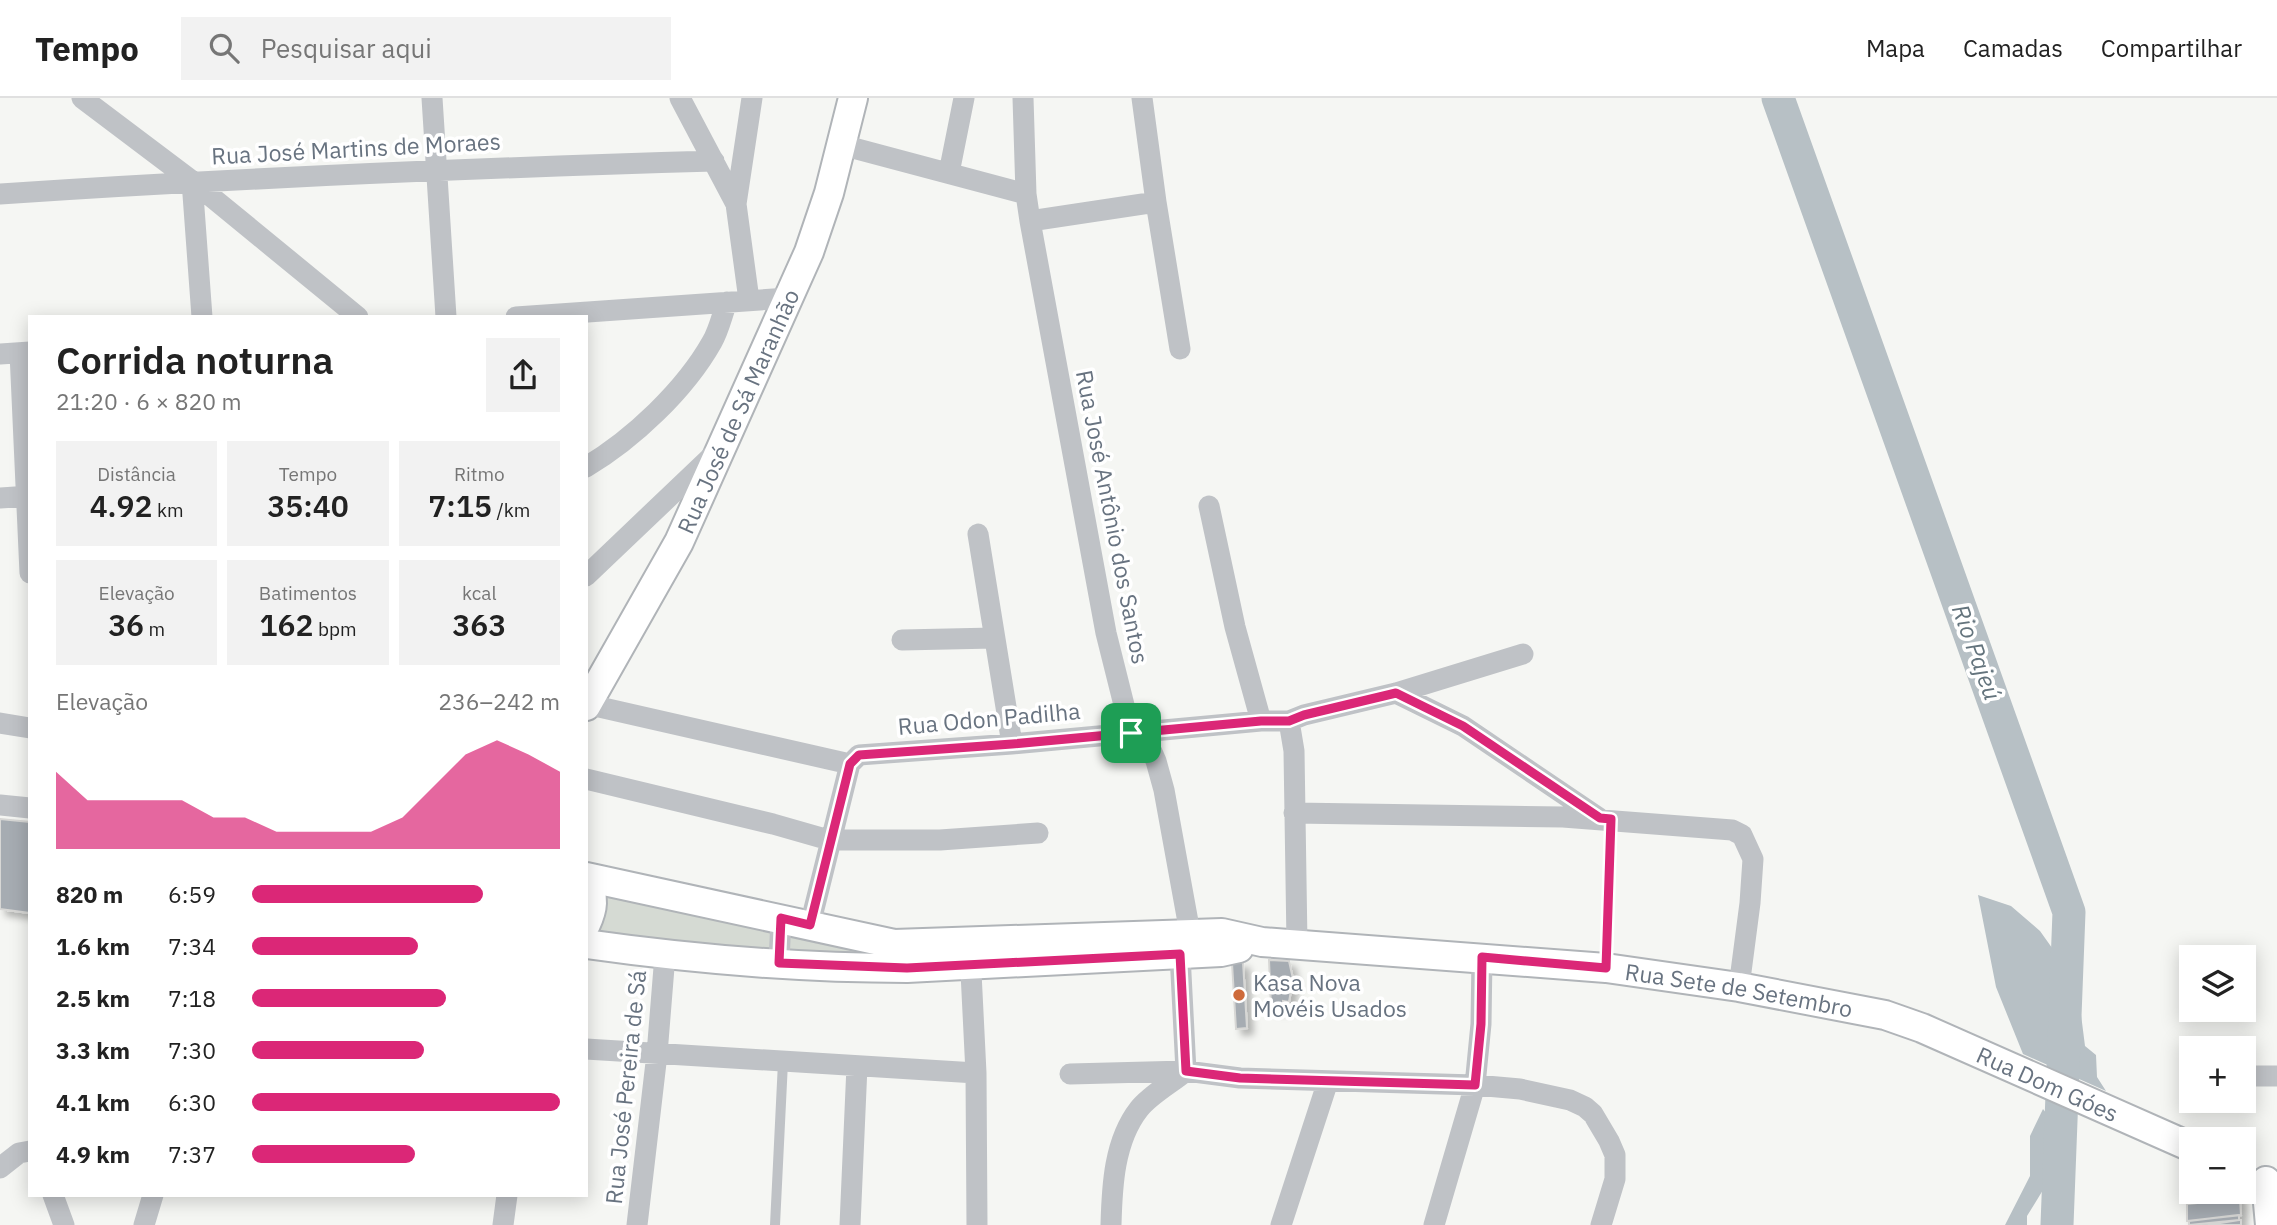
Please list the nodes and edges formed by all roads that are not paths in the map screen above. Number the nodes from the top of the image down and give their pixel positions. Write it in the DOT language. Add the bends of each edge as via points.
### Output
graph roads {
  1 [pos="82,98"];
  2 [pos="432,98"];
  3 [pos="680,98"];
  4 [pos="752,98"];
  5 [pos="853,98"];
  6 [pos="964,98"];
  7 [pos="1023,98"];
  8 [pos="1142,98"];
  9 [pos="842,145"];
  10 [pos="714,161"];
  11 [pos="437,169"];
  12 [pos="949,173"];
  13 [pos="192,181"];
  14 [pos="0,194"];
  15 [pos="1026,194"];
  16 [pos="1156,202"];
  17 [pos="736,204"];
  18 [pos="1030,221"];
  19 [pos="788,298"];
  20 [pos="749,300"];
  21 [pos="727,302"];
  22 [pos="202,315"];
  23 [pos="356,315"];
  24 [pos="446,315"];
  25 [pos="544,315"];
  26 [pos="1180,349"];
  27 [pos="17,353"];
  28 [pos="722,447"];
  29 [pos="588,466"];
  30 [pos="28,496"];
  31 [pos="0,498"];
  32 [pos="1209,506"];
  33 [pos="978,534"];
  34 [pos="588,574"];
  35 [pos="994,638"];
  36 [pos="902,640"];
  37 [pos="1523,654"];
  38 [pos="1396,693"];
  39 [pos="588,703"];
  40 [pos="588,705"];
  41 [pos="1261,721"];
  42 [pos="1289,721"];
  43 [pos="0,723"];
  44 [pos="28,729"];
  45 [pos="1131,733"];
  46 [pos="1012,744"];
  47 [pos="850,764"];
  48 [pos="588,779"];
  49 [pos="0,805"];
  50 [pos="28,808"];
  51 [pos="1294,813"];
  52 [pos="1605,819"];
  53 [pos="1038,833"];
  54 [pos="830,840"];
  55 [pos="588,877"];
  56 [pos="588,885"];
  57 [pos="781,918"];
  58 [pos="588,919"];
  59 [pos="810,925"];
  60 [pos="1185,943"];
  61 [pos="1297,943"];
  62 [pos="588,944"];
  63 [pos="970,953"];
  64 [pos="665,955"];
  65 [pos="907,956"];
  66 [pos="1482,957"];
  67 [pos="779,963"];
  68 [pos="1739,987"];
  69 [pos="1922,1028"];
  70 [pos="588,1049"];
  71 [pos="657,1054"];
  72 [pos="783,1062"];
  73 [pos="857,1066"];
  74 [pos="1186,1071"];
  75 [pos="975,1073"];
  76 [pos="1070,1074"];
  77 [pos="2256,1076"];
  78 [pos="2277,1076"];
  79 [pos="1328,1082"];
  80 [pos="1475,1085"];
  81 [pos="2179,1141"];
  82 [pos="28,1151"];
  83 [pos="0,1168"];
  84 [pos="2262,1179"];
  85 [pos="54,1197"];
  86 [pos="152,1197"];
  87 [pos="507,1197"];
  88 [pos="64,1225"];
  89 [pos="144,1225"];
  90 [pos="503,1225"];
  91 [pos="637,1225"];
  92 [pos="775,1225"];
  93 [pos="850,1225"];
  94 [pos="977,1225"];
  95 [pos="1111,1225"];
  96 [pos="1281,1225"];
  97 [pos="1434,1225"];
  98 [pos="1601,1225"];
  99 [pos="2270,1225"];
  1 -- 13 [label="street"];
  2 -- 11 [label="street"];
  3 -- 10 [label="street"];
  4 -- 17 [label="street"];
  5 -- 9 [label="street, Rua José de Sá Maranhão"];
  6 -- 12 [label="street"];
  7 -- 15 [label="street, Rua José Antônio dos Santos"];
  8 -- 16 [label="street"];
  9 -- 12 [label="street"];
  9 -- 19 [label="street, Rua José de Sá Maranhão" via="809,251"];
  10 -- 11 [label="street, Rua José Martins de Moraes"];
  10 -- 17 [label="street"];
  11 -- 13 [label="street, Rua José Martins de Moraes"];
  11 -- 24 [label="street"];
  12 -- 15 [label="street"];
  13 -- 14 [label="street, Rua José Martins de Moraes"];
  13 -- 22 [label="street"];
  13 -- 23 [label="street"];
  15 -- 18 [label="street, Rua José Antônio dos Santos"];
  16 -- 18 [label="street"];
  16 -- 26 [label="street"];
  17 -- 20 [label="street"];
  18 -- 45 [label="street, Rua José Antônio dos Santos" via="1106,633"];
  19 -- 20 [label="street"];
  19 -- 28 [label="street, Rua José de Sá Maranhão"];
  20 -- 21 [label="street"];
  21 -- 25 [label="street"];
  21 -- 29 [label="street" via="712,341 662,407"];
  27 -- 30 [label="street"];
  28 -- 34 [label="street"];
  28 -- 39 [label="street, Rua José de Sá Maranhão" via="679,542"];
  30 -- 31 [label="street"];
  32 -- 41 [label="street"];
  33 -- 35 [label="street"];
  35 -- 36 [label="street"];
  35 -- 46 [label="street"];
  37 -- 38 [label="street, Rua Odon Padilha"];
  38 -- 42 [label="street, Rua Odon Padilha"];
  38 -- 52 [label="street" via="1463,726"];
  40 -- 47 [label="street"];
  41 -- 42 [label="street, Rua Odon Padilha"];
  41 -- 45 [label="street, Rua Odon Padilha"];
  42 -- 51 [label="street"];
  43 -- 44 [label="street"];
  45 -- 46 [label="street, Rua Odon Padilha"];
  45 -- 60 [label="street, Rua José Antônio dos Santos" via="1152,751 1164,790"];
  46 -- 47 [label="street, Rua Odon Padilha" via="859,755"];
  47 -- 54 [label="street"];
  48 -- 54 [label="street"];
  49 -- 50 [label="street"];
  51 -- 52 [label="street"];
  51 -- 61 [label="street"];
  52 -- 68 [label="street" via="1712,827 1742,835 1753,859"];
  53 -- 54 [label="street" via="940,840"];
  54 -- 59 [label="street"];
  55 -- 57 [label="street, Rua Sete de Setembro"];
  56 -- 58 [label="street" via="593,908"];
  57 -- 59 [label="street, Rua Sete de Setembro"];
  57 -- 67 [label="street"];
  59 -- 65 [label="street, Rua Sete de Setembro" via="894,944"];
  60 -- 61 [label="street, Rua Sete de Setembro" via="1221,952 1262,942"];
  60 -- 63 [label="street, Rua Sete de Setembro"];
  60 -- 74 [label="street, Rua José Antônio dos Santos"];
  61 -- 66 [label="street, Rua Sete de Setembro"];
  62 -- 64 [label="street, Rua Sete de Setembro"];
  63 -- 65 [label="street, Rua Sete de Setembro"];
  63 -- 75 [label="street"];
  64 -- 67 [label="street, Rua Sete de Setembro"];
  64 -- 71 [label="street, Rua José Pereira de Sá"];
  65 -- 67 [label="street, Rua Sete de Setembro"];
  66 -- 68 [label="street, Rua Sete de Setembro"];
  66 -- 80 [label="street"];
  68 -- 69 [label="street, Rua Sete de Setembro" via="1885,1015"];
  69 -- 81 [label="street, Rua Dom Góes"];
  70 -- 71 [label="street"];
  71 -- 72 [label="street"];
  71 -- 91 [label="street, Rua José Pereira de Sá"];
  72 -- 73 [label="street"];
  72 -- 92 [label="lane"];
  73 -- 75 [label="street"];
  73 -- 93 [label="street"];
  74 -- 76 [label="street"];
  74 -- 79 [label="street"];
  74 -- 95 [label="street" via="1140,1107 1131,1122 1114,1177"];
  75 -- 94 [label="street"];
  77 -- 78 [label="street"];
  79 -- 80 [label="street"];
  79 -- 96 [label="street"];
  80 -- 97 [label="street"];
  80 -- 98 [label="street" via="1556,1096 1593,1114 1615,1155 1615,1179"];
  82 -- 83 [label="street"];
  84 -- 99 [label="street"];
  85 -- 88 [label="street"];
  86 -- 89 [label="street"];
  87 -- 90 [label="street"];
}
